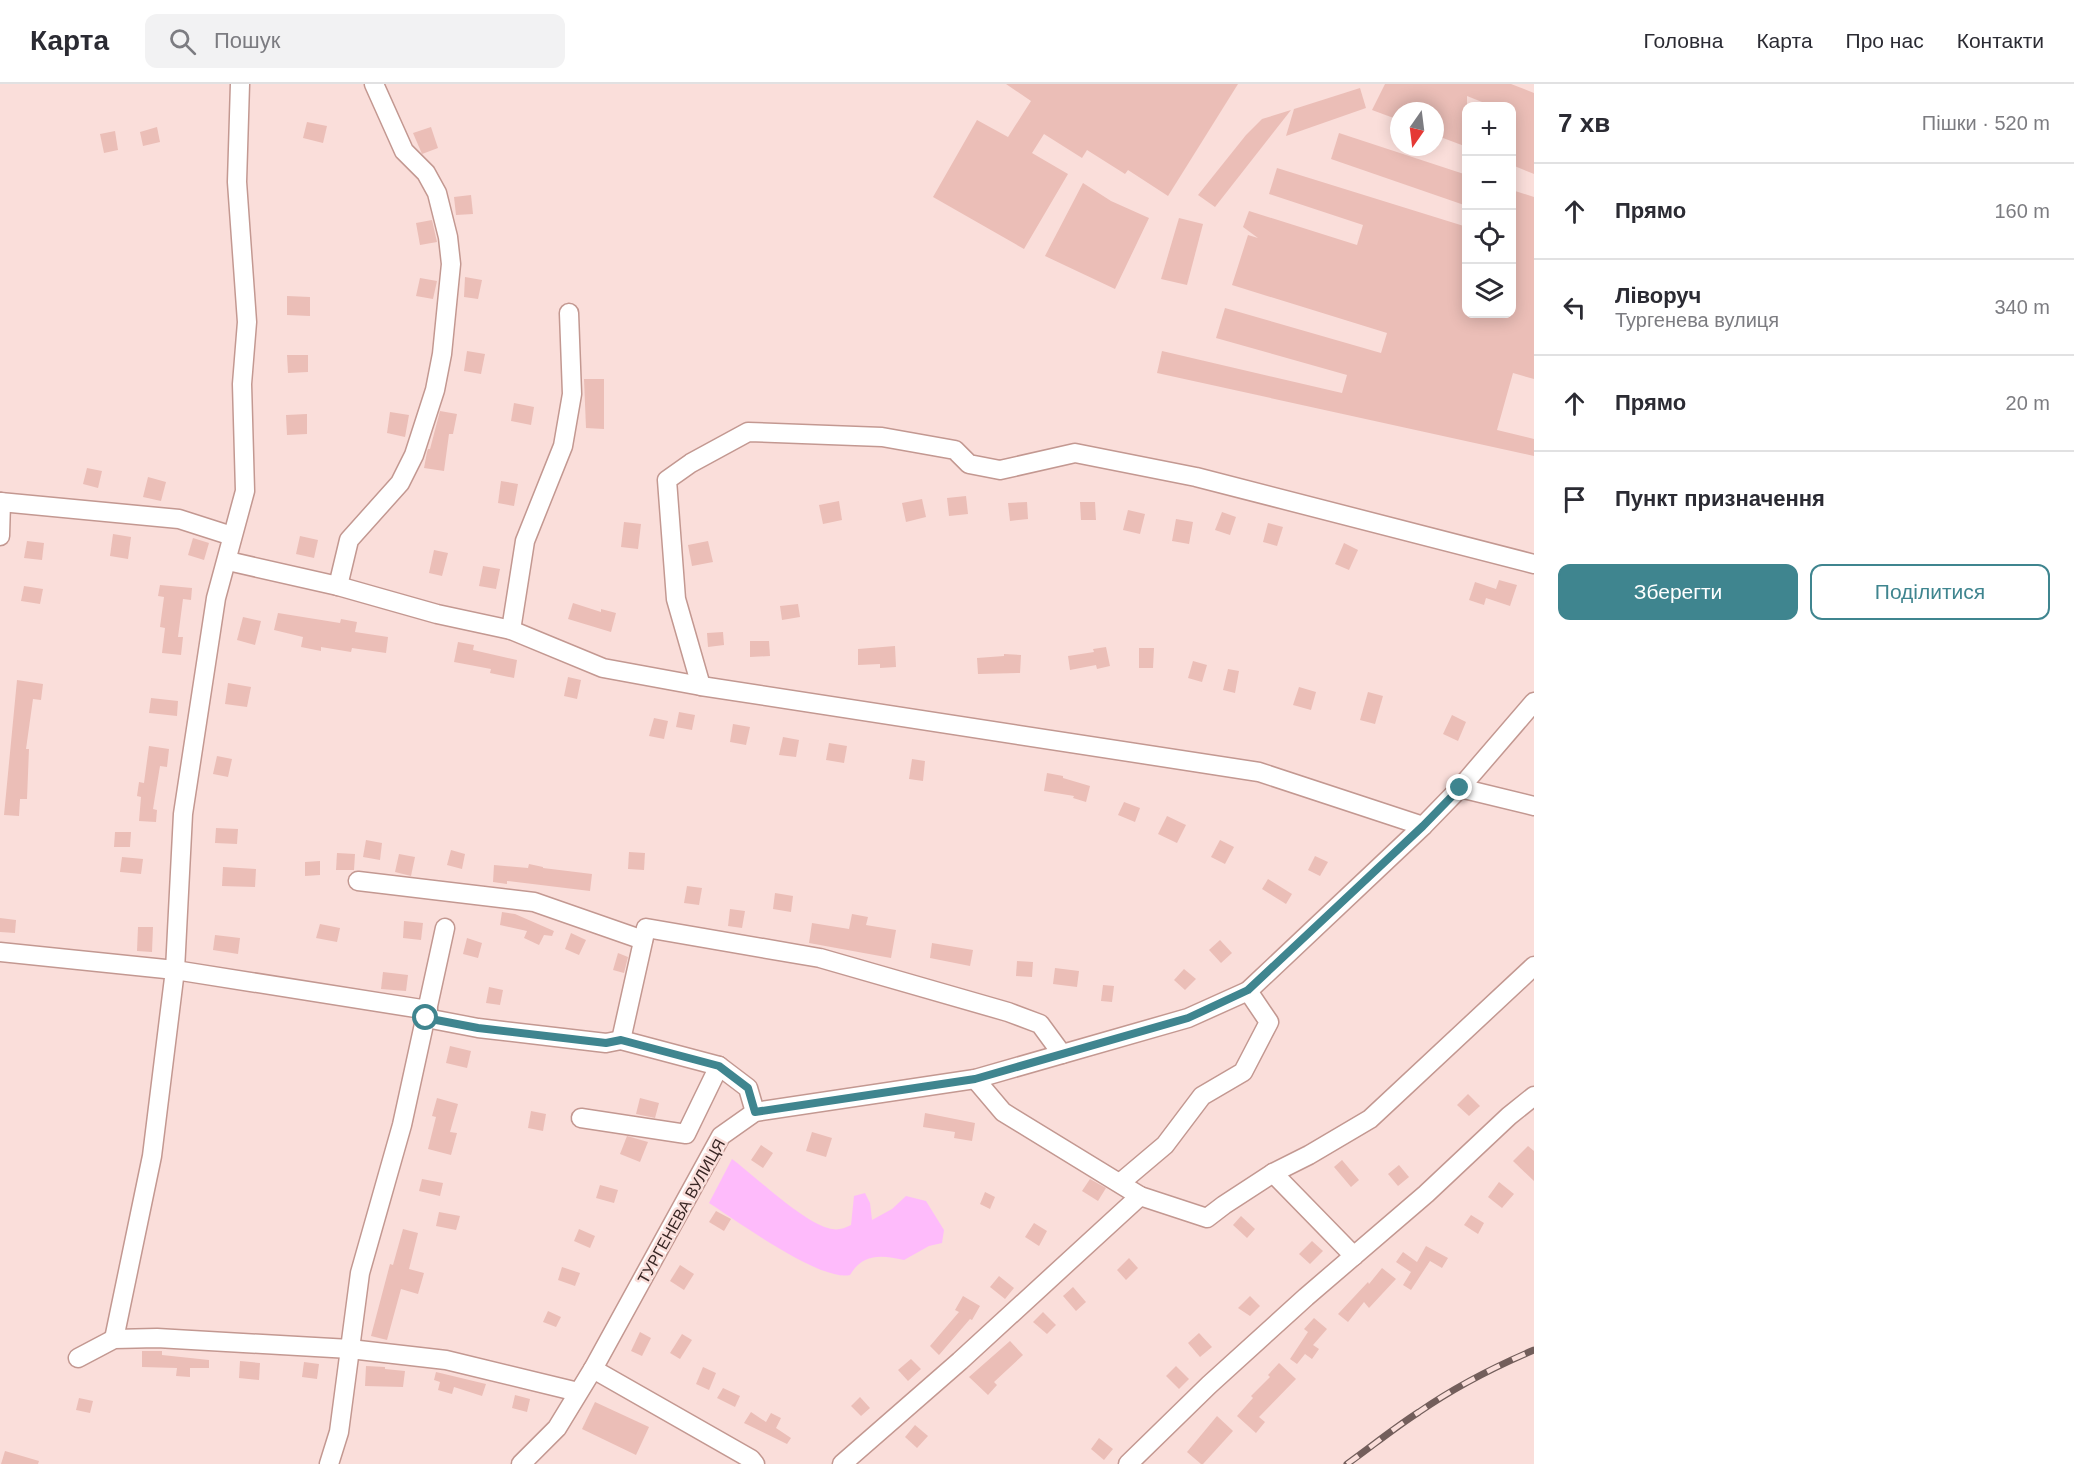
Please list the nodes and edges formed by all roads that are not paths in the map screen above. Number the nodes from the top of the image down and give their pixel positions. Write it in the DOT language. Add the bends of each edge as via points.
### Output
graph roads {
  1 [pos="240,84"];
  2 [pos="374,84"];
  3 [pos="569,313"];
  4 [pos="1,502"];
  5 [pos="0,536"];
  6 [pos="232,536"];
  7 [pos="228,561"];
  8 [pos="1534,564"];
  9 [pos="338,586"];
  10 [pos="511,630"];
  11 [pos="701,686"];
  12 [pos="1534,702"];
  13 [pos="1460,788"];
  14 [pos="1534,806"];
  15 [pos="1423,826"];
  16 [pos="358,881"];
  17 [pos="446,928"];
  18 [pos="643,940"];
  19 [pos="0,952"];
  20 [pos="1534,966"];
  21 [pos="175,970"];
  22 [pos="1248,990"];
  23 [pos="427,1014"];
  24 [pos="621,1040"];
  25 [pos="1062,1054"];
  26 [pos="719,1066"];
  27 [pos="975,1079"];
  28 [pos="1534,1096"];
  29 [pos="755,1112"];
  30 [pos="581,1118"];
  31 [pos="1273,1173"];
  32 [pos="1120,1183"];
  33 [pos="1140,1196"];
  34 [pos="1354,1256"];
  35 [pos="114,1340"];
  36 [pos="350,1349"];
  37 [pos="78,1358"];
  38 [pos="593,1369"];
  39 [pos="578,1392"];
  40 [pos="329,1464"];
  41 [pos="521,1464"];
  42 [pos="755,1464"];
  43 [pos="842,1464"];
  44 [pos="1128,1464"];
  1 -- 6 [label="street" via="237,182 247,322 242,384 245,491"];
  2 -- 9 [label="street" via="404,151 426,173 437,193 451,264 435,390 414,455 400,483 349,540"];
  3 -- 10 [label="street" via="572,394 563,446 525,541"];
  4 -- 5 [label="street"];
  4 -- 6 [label="street" via="179,519"];
  6 -- 7 [label="street"];
  7 -- 9 [label="street"];
  7 -- 21 [label="street" via="216,598 183,814"];
  8 -- 11 [label="street" via="1196,477 1075,453 1000,470 969,464 955,450 882,437 748,432 667,480 676,598"];
  9 -- 10 [label="street"];
  10 -- 11 [label="street" via="603,668"];
  11 -- 15 [label="street" via="1259,772"];
  12 -- 13 [label="street, ТУРГЕНЕВА ВУЛИЦЯ"];
  13 -- 14 [label="street"];
  13 -- 15 [label="street, ТУРГЕНЕВА ВУЛИЦЯ"];
  15 -- 22 [label="street, ТУРГЕНЕВА ВУЛИЦЯ"];
  16 -- 18 [label="street" via="534,902"];
  17 -- 23 [label="street"];
  18 -- 24 [label="street"];
  18 -- 25 [label="street" via="646,928 819,958 1040,1024"];
  19 -- 21 [label="street"];
  20 -- 31 [label="street" via="1370,1119"];
  21 -- 23 [label="street"];
  21 -- 35 [label="street" via="152,1156"];
  22 -- 25 [label="street, ТУРГЕНЕВА ВУЛИЦЯ" via="1188,1018"];
  22 -- 32 [label="street" via="1269,1022 1243,1072 1202,1096 1165,1145"];
  23 -- 24 [label="street" via="478,1028 606,1043"];
  23 -- 36 [label="street" via="402,1125 360,1273"];
  24 -- 26 [label="street"];
  25 -- 27 [label="street, ТУРГЕНЕВА ВУЛИЦЯ"];
  26 -- 29 [label="street" via="748,1088"];
  26 -- 30 [label="street" via="686,1134"];
  27 -- 29 [label="street, ТУРГЕНЕВА ВУЛИЦЯ"];
  27 -- 32 [label="street" via="1003,1112"];
  28 -- 34 [label="street"];
  29 -- 38 [label="street, ТУРГЕНЕВА ВУЛИЦЯ" via="721,1136"];
  31 -- 33 [label="street" via="1207,1218"];
  31 -- 34 [label="street"];
  32 -- 33 [label="street"];
  33 -- 43 [label="street"];
  34 -- 44 [label="street" via="1209,1385"];
  35 -- 36 [label="street" via="157,1338"];
  35 -- 37 [label="street"];
  36 -- 39 [label="street" via="446,1360"];
  36 -- 40 [label="street" via="339,1432"];
  38 -- 39 [label="street, ТУРГЕНЕВА ВУЛИЦЯ"];
  38 -- 42 [label="street"];
  39 -- 41 [label="street, ТУРГЕНЕВА ВУЛИЦЯ" via="557,1428"];
}
